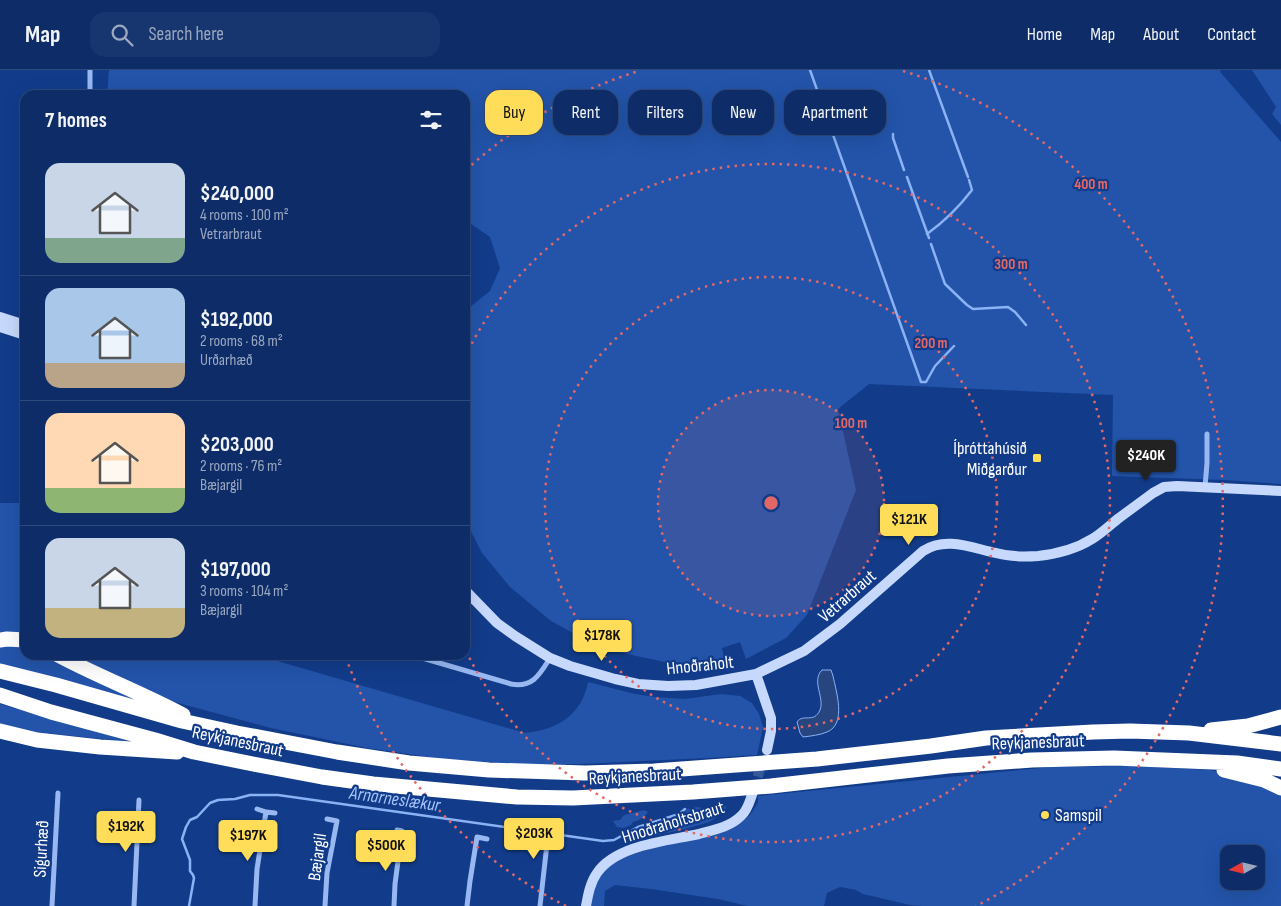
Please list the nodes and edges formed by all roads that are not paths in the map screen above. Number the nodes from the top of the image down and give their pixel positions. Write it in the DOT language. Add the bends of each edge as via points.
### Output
graph roads {
  1 [pos="90,70"];
  2 [pos="90,90"];
  3 [pos="0,318"];
  4 [pos="20,324"];
  5 [pos="0,328"];
  6 [pos="20,334"];
  7 [pos="1207,434"];
  8 [pos="1205,487"];
  9 [pos="1281,491"];
  10 [pos="470,595"];
  11 [pos="0,640"];
  12 [pos="20,640"];
  13 [pos="550,658"];
  14 [pos="68,660"];
  15 [pos="429,660"];
  16 [pos="0,671"];
  17 [pos="756,674"];
  18 [pos="0,695"];
  19 [pos="1281,717"];
  20 [pos="204,726"];
  21 [pos="0,731"];
  22 [pos="1188,733"];
  23 [pos="1281,744"];
  24 [pos="766,750"];
  25 [pos="194,752"];
  26 [pos="1190,762"];
  27 [pos="1281,769"];
  28 [pos="1281,788"];
  29 [pos="752,792"];
  30 [pos="58,793"];
  31 [pos="139,800"];
  32 [pos="257,809"];
  33 [pos="266,812"];
  34 [pos="274,813"];
  35 [pos="328,819"];
  36 [pos="397,830"];
  37 [pos="487,839"];
  38 [pos="558,846"];
  39 [pos="52,906"];
  40 [pos="134,906"];
  41 [pos="255,906"];
  42 [pos="325,906"];
  43 [pos="394,906"];
  44 [pos="467,906"];
  45 [pos="540,906"];
  46 [pos="586,906"];
  1 -- 2 [label="street"];
  3 -- 4 [label="street"];
  5 -- 6 [label="street"];
  7 -- 8 [label="street"];
  8 -- 9 [label="street, Vetrarbraut"];
  8 -- 17 [label="street, Vetrarbraut" via="1170,486 1160,489 1093,538 1049,554 1012,556 954,544 933,545 824,637 804,651"];
  10 -- 13 [label="street, Hnoðraholt" via="497,623"];
  11 -- 12 [label="highway"];
  13 -- 15 [label="street" via="534,680 520,685"];
  13 -- 17 [label="street, Hnoðraholt" via="588,672 653,685 696,685"];
  14 -- 20 [label="highway"];
  16 -- 20 [label="highway, Reykjanesbraut"];
  17 -- 24 [label="street" via="771,718"];
  18 -- 25 [label="highway, Reykjanesbraut"];
  19 -- 22 [label="highway" via="1248,726"];
  20 -- 22 [label="highway, Reykjanesbraut" via="409,763 585,773 793,761 1011,736 1130,731"];
  21 -- 25 [label="highway" via="37,740 100,747"];
  22 -- 23 [label="highway, Reykjanesbraut"];
  25 -- 26 [label="highway, Reykjanesbraut" via="314,776 373,784 573,798 771,786 1002,761 1114,758"];
  26 -- 27 [label="highway, Reykjanesbraut" via="1237,763"];
  26 -- 28 [label="highway" via="1264,780"];
  29 -- 46 [label="street, Hnoðraholtsbraut" via="743,815 728,825 636,848 604,864 589,890"];
  30 -- 39 [label="street, Sigurhæð"];
  31 -- 40 [label="street"];
  32 -- 33 [label="street"];
  33 -- 34 [label="street"];
  33 -- 41 [label="street"];
  35 -- 42 [label="street, Bæjargil" via="337,821 327,873"];
  36 -- 43 [label="street" via="402,831"];
  37 -- 44 [label="street" via="477,837"];
  38 -- 45 [label="street" via="547,844"];
}
